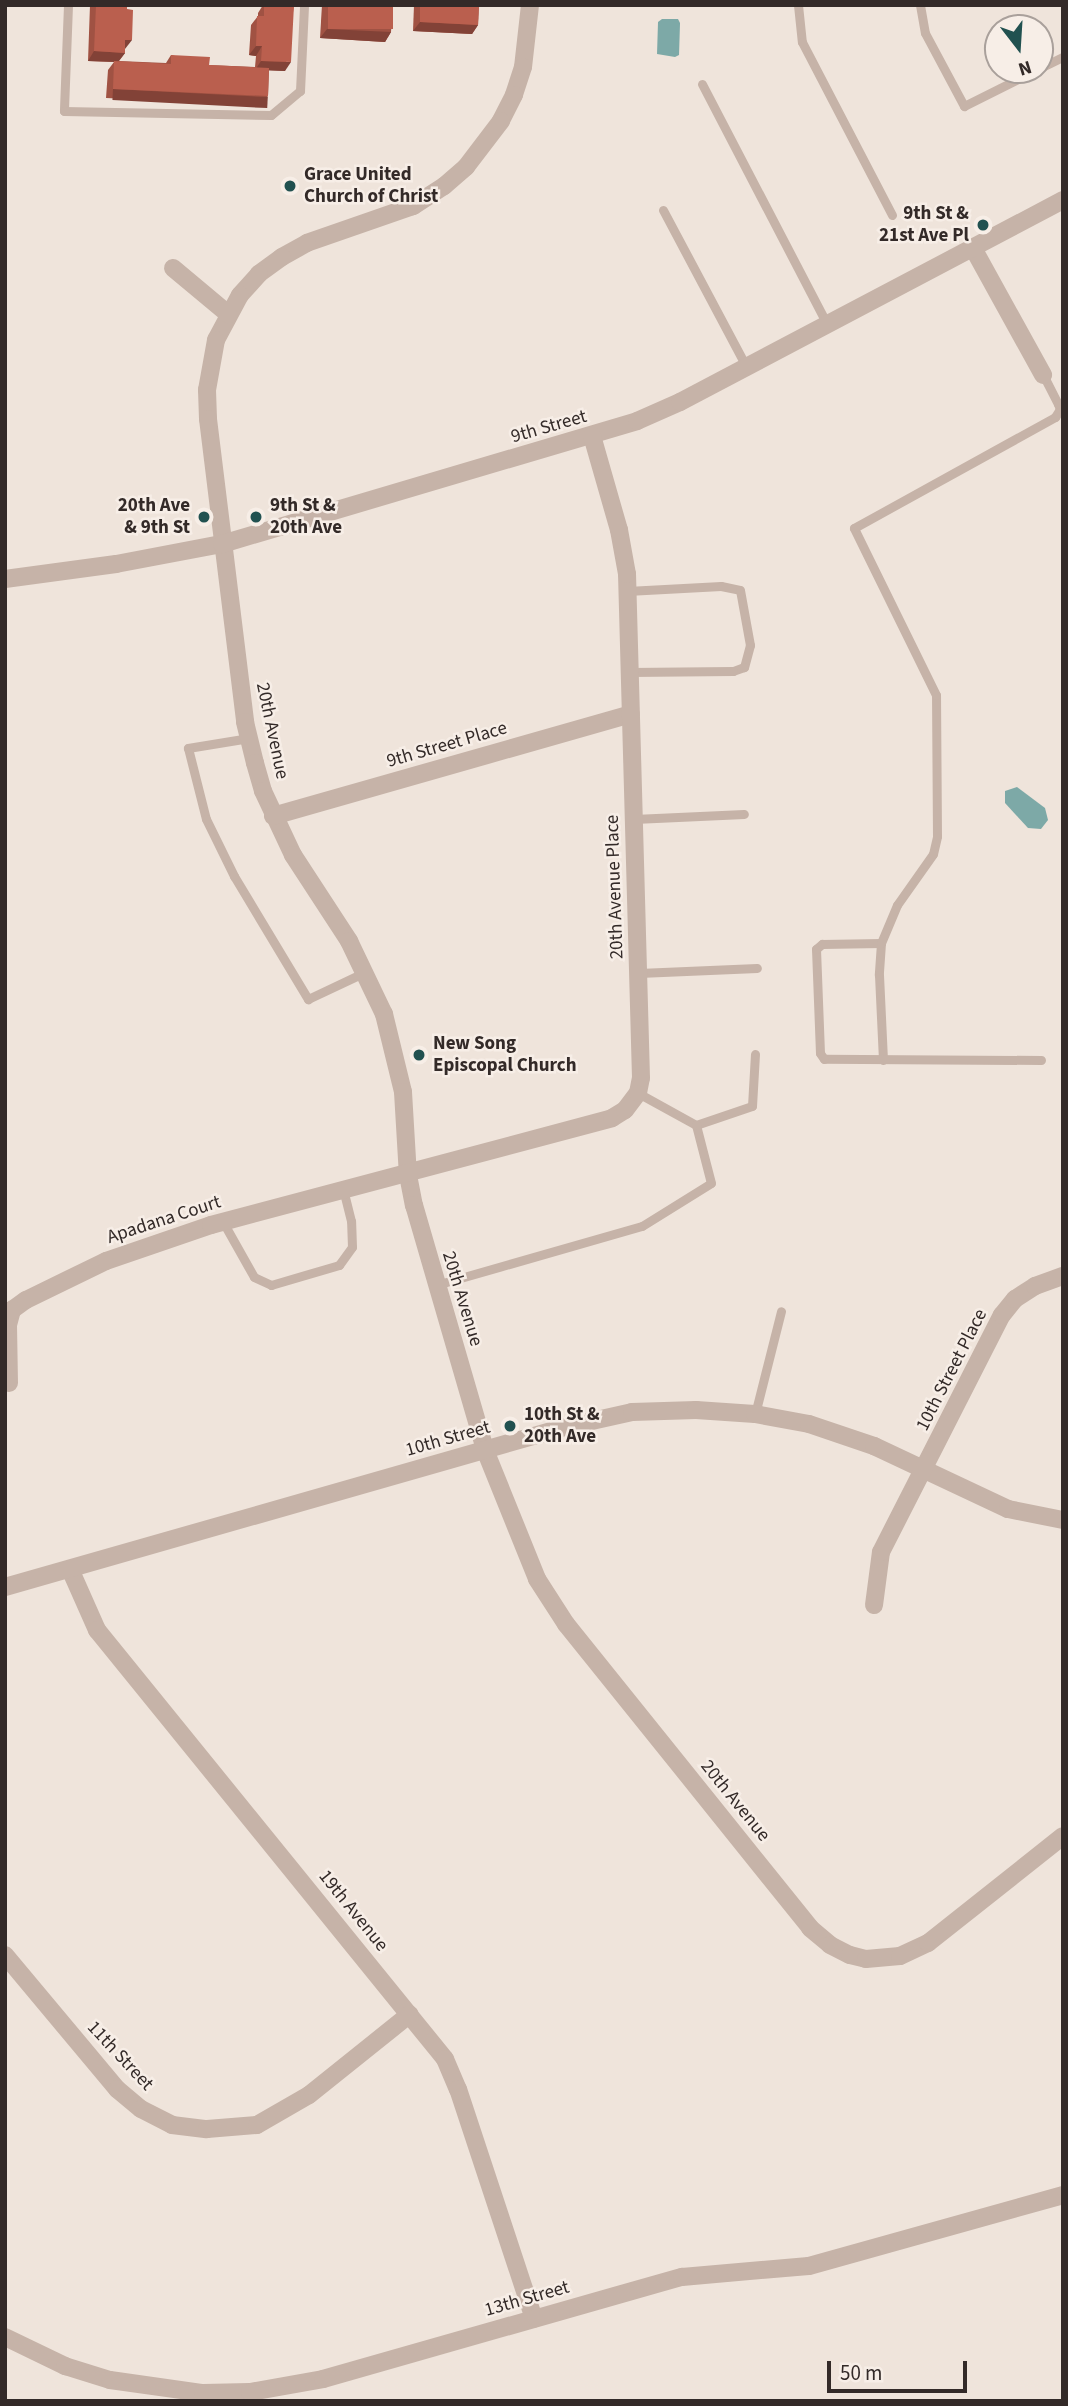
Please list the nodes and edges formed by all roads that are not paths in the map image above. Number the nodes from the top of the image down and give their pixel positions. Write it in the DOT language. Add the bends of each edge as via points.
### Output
graph roads {
  1 [pos="68,5"];
  2 [pos="304,5"];
  3 [pos="530,5"];
  4 [pos="798,5"];
  5 [pos="920,5"];
  6 [pos="1008,84"];
  7 [pos="702,85"];
  8 [pos="1063,200"];
  9 [pos="663,210"];
  10 [pos="892,215"];
  11 [pos="973,247"];
  12 [pos="173,268"];
  13 [pos="228,314"];
  14 [pos="827,324"];
  15 [pos="746,366"];
  16 [pos="1043,375"];
  17 [pos="592,436"];
  18 [pos="222,544"];
  19 [pos="5,579"];
  20 [pos="627,591"];
  21 [pos="630,672"];
  22 [pos="631,714"];
  23 [pos="249,738"];
  24 [pos="744,814"];
  25 [pos="273,816"];
  26 [pos="634,819"];
  27 [pos="881,943"];
  28 [pos="757,968"];
  29 [pos="365,972"];
  30 [pos="639,973"];
  31 [pos="754,1054"];
  32 [pos="883,1060"];
  33 [pos="1041,1060"];
  34 [pos="638,1093"];
  35 [pos="696,1125"];
  36 [pos="408,1175"];
  37 [pos="343,1189"];
  38 [pos="223,1222"];
  39 [pos="1063,1276"];
  40 [pos="436,1286"];
  41 [pos="781,1311"];
  42 [pos="9,1382"];
  43 [pos="755,1414"];
  44 [pos="485,1450"];
  45 [pos="923,1471"];
  46 [pos="1063,1520"];
  47 [pos="70,1569"];
  48 [pos="5,1587"];
  49 [pos="874,1605"];
  50 [pos="1063,1836"];
  51 [pos="5,1955"];
  52 [pos="410,2014"];
  53 [pos="1063,2195"];
  54 [pos="534,2319"];
  55 [pos="5,2337"];
  1 -- 2 [label="lane" via="64,111 271,115 300,91"];
  3 -- 13 [label="street, 20th Avenue" via="523,67 514,95 491,137 466,167 413,206 307,243 282,257 259,274"];
  4 -- 10 [label="lane" via="802,42"];
  5 -- 6 [label="lane" via="925,33 964,106"];
  7 -- 14 [label="lane"];
  8 -- 11 [label="street, 9th Street"];
  9 -- 15 [label="lane"];
  11 -- 14 [label="street, 9th Street"];
  11 -- 16 [label="street"];
  12 -- 13 [label="street"];
  13 -- 18 [label="street, 20th Avenue" via="216,340 206,390"];
  14 -- 15 [label="street, 9th Street"];
  15 -- 17 [label="street, 9th Street" via="669,407"];
  16 -- 27 [label="lane" via="1060,409 1055,417 854,528 933,685 937,707 936,845 893,912"];
  17 -- 18 [label="street, 9th Street"];
  17 -- 20 [label="street, 20th Avenue Place" via="619,530"];
  18 -- 19 [label="street, 9th Street"];
  18 -- 23 [label="street, 20th Avenue"];
  20 -- 21 [label="street, 20th Avenue Place"];
  20 -- 21 [label="lane" via="721,586 740,590 750,645 744,667 733,671"];
  21 -- 22 [label="street, 20th Avenue Place"];
  22 -- 25 [label="street, 9th Street Place"];
  22 -- 26 [label="street, 20th Avenue Place"];
  23 -- 25 [label="street, 20th Avenue"];
  23 -- 29 [label="lane" via="188,748 206,819 234,876 308,999"];
  24 -- 26 [label="lane"];
  25 -- 29 [label="street, 20th Avenue"];
  26 -- 30 [label="street, 20th Avenue Place"];
  27 -- 32 [label="lane"];
  27 -- 32 [label="lane" via="822,944 816,949 821,1057"];
  28 -- 30 [label="lane"];
  29 -- 36 [label="street, 20th Avenue" via="395,1053 403,1092"];
  30 -- 34 [label="street, 20th Avenue Place"];
  31 -- 35 [label="lane" via="752,1106"];
  32 -- 33 [label="lane"];
  34 -- 35 [label="lane"];
  34 -- 36 [label="street" via="612,1118"];
  35 -- 40 [label="lane" via="711,1183 642,1227"];
  36 -- 37 [label="street, Apadana Court"];
  36 -- 40 [label="street, 20th Avenue"];
  37 -- 38 [label="street, Apadana Court"];
  37 -- 38 [label="lane" via="352,1247 339,1265 271,1285 254,1278"];
  38 -- 42 [label="street, Apadana Court" via="106,1261 12,1310"];
  39 -- 45 [label="street, 10th Street Place" via="1035,1286 1002,1315"];
  40 -- 44 [label="street, 20th Avenue"];
  41 -- 43 [label="lane"];
  43 -- 44 [label="street, 10th Street" via="632,1412"];
  43 -- 45 [label="street, 10th Street" via="809,1424 874,1446"];
  44 -- 47 [label="street, 10th Street"];
  44 -- 50 [label="street, 20th Avenue" via="537,1578 566,1624 810,1928 830,1945 866,1959 900,1956 928,1943"];
  45 -- 46 [label="street, 10th Street" via="1008,1509"];
  45 -- 49 [label="street, 10th Street Place" via="881,1552"];
  47 -- 48 [label="street, 10th Street"];
  47 -- 52 [label="street, 19th Avenue" via="97,1630"];
  51 -- 52 [label="street, 11th Street" via="117,2090 172,2125 207,2129 257,2125 309,2095"];
  52 -- 54 [label="street, 19th Avenue" via="445,2059 458,2089"];
  53 -- 54 [label="street, 13th Street" via="809,2266 682,2277"];
  54 -- 55 [label="street, 13th Street" via="323,2379 250,2392 203,2393 110,2380 65,2366"];
}
